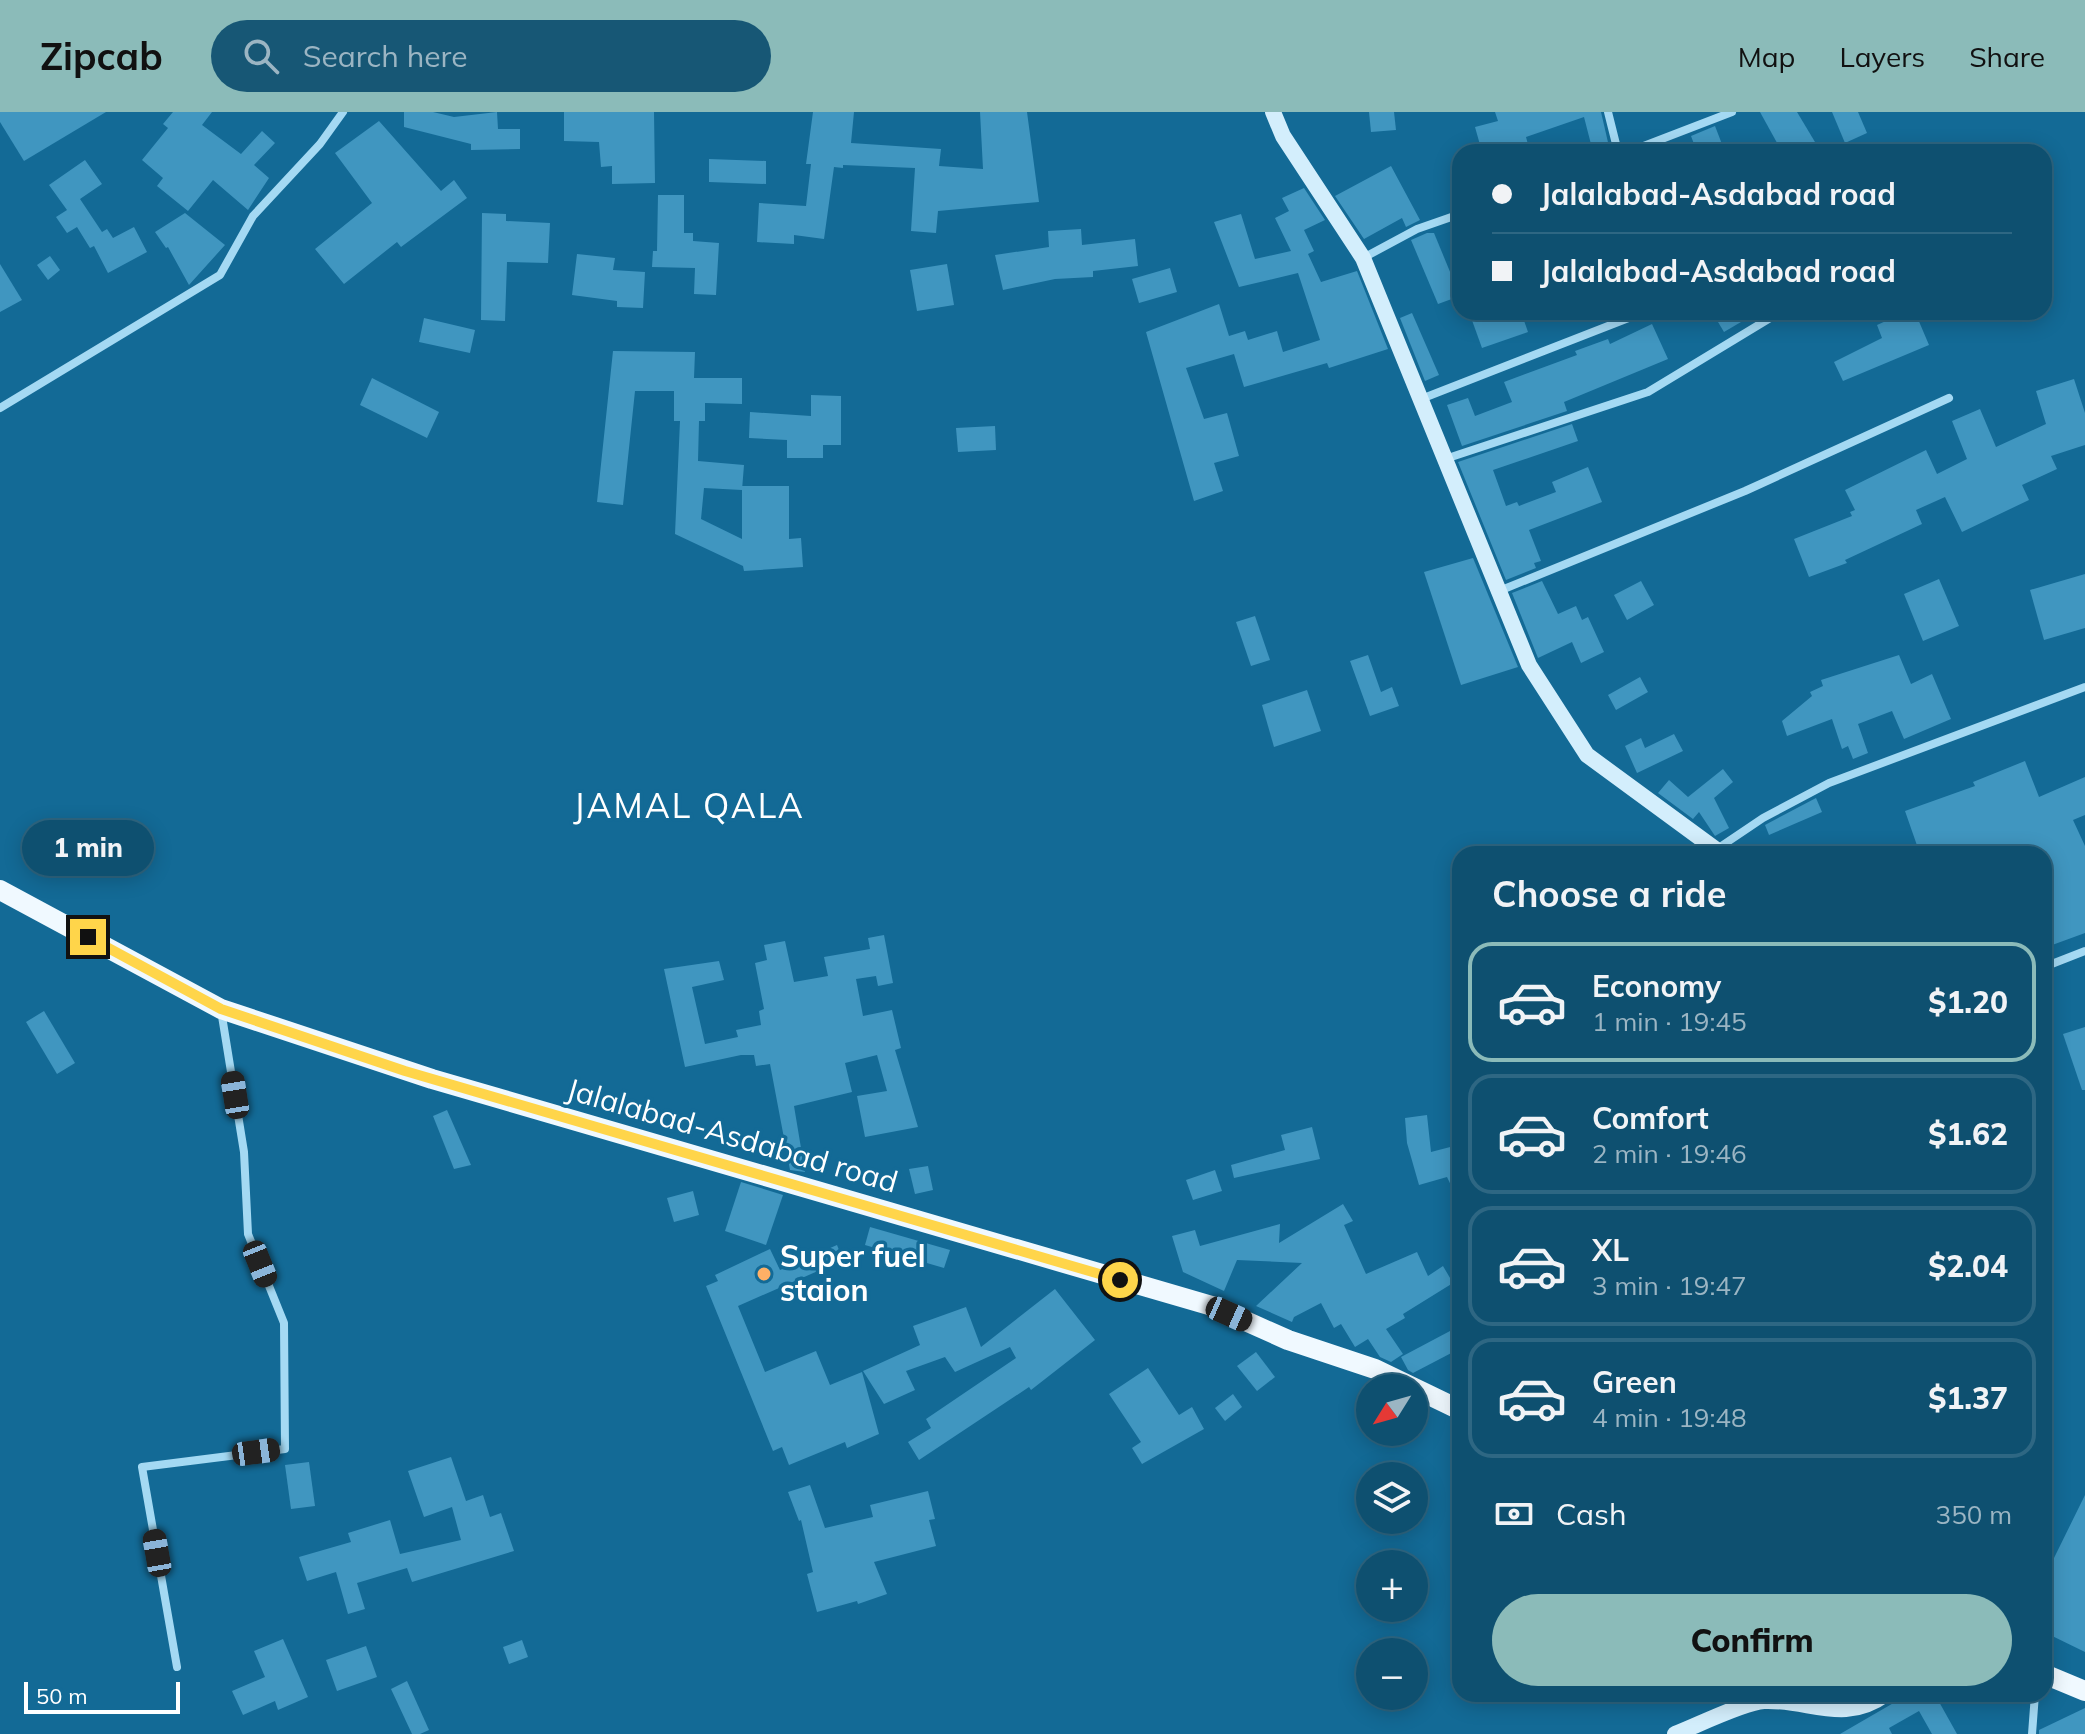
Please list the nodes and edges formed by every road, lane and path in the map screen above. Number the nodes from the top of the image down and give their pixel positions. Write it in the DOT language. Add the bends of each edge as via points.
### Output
graph roads {
  1 [pos="343,112"];
  2 [pos="1273,112"];
  3 [pos="1608,112"];
  4 [pos="1732,112"];
  5 [pos="1616,144"];
  6 [pos="1649,144"];
  7 [pos="1452,217"];
  8 [pos="1363,258"];
  9 [pos="1623,320"];
  10 [pos="1767,320"];
  11 [pos="1949,398"];
  12 [pos="1421,399"];
  13 [pos="0,408"];
  14 [pos="1445,459"];
  15 [pos="1499,591"];
  16 [pos="2085,687"];
  17 [pos="1713,846"];
  18 [pos="1727,846"];
  19 [pos="0,890"];
  20 [pos="2085,951"];
  21 [pos="2052,964"];
  22 [pos="221,1009"];
  23 [pos="1452,1406"];
  24 [pos="177,1667"];
  25 [pos="2052,1677"];
  26 [pos="2085,1691"];
  27 [pos="1760,1702"];
  28 [pos="1770,1702"];
  29 [pos="1875,1702"];
  30 [pos="2034,1702"];
  31 [pos="1675,1734"];
  32 [pos="2032,1734"];
  1 -- 13 [label="street" via="253,216 220,275"];
  2 -- 8 [label="street" via="1283,136"];
  3 -- 5 [label="street"];
  4 -- 6 [label="street"];
  7 -- 8 [label="street"];
  8 -- 12 [label="street"];
  9 -- 12 [label="street"];
  10 -- 14 [label="street" via="1656,388"];
  11 -- 15 [label="street" via="1745,491"];
  12 -- 14 [label="street"];
  14 -- 15 [label="street"];
  15 -- 17 [label="street" via="1529,665 1587,755"];
  16 -- 18 [label="street" via="1829,783 1763,818"];
  19 -- 22 [label="main road, Jalalabad-Asdabad road"];
  20 -- 21 [label="street"];
  22 -- 23 [label="main road, Jalalabad-Asdabad road" via="432,1079 1212,1306 1288,1340 1375,1369"];
  22 -- 24 [label="street" via="244,1152 248,1234 284,1323 285,1449 142,1467"];
  25 -- 26 [label="main road"];
  27 -- 31 [label="street"];
  28 -- 29 [label="street" via="1831,1711"];
  30 -- 32 [label="street"];
}
